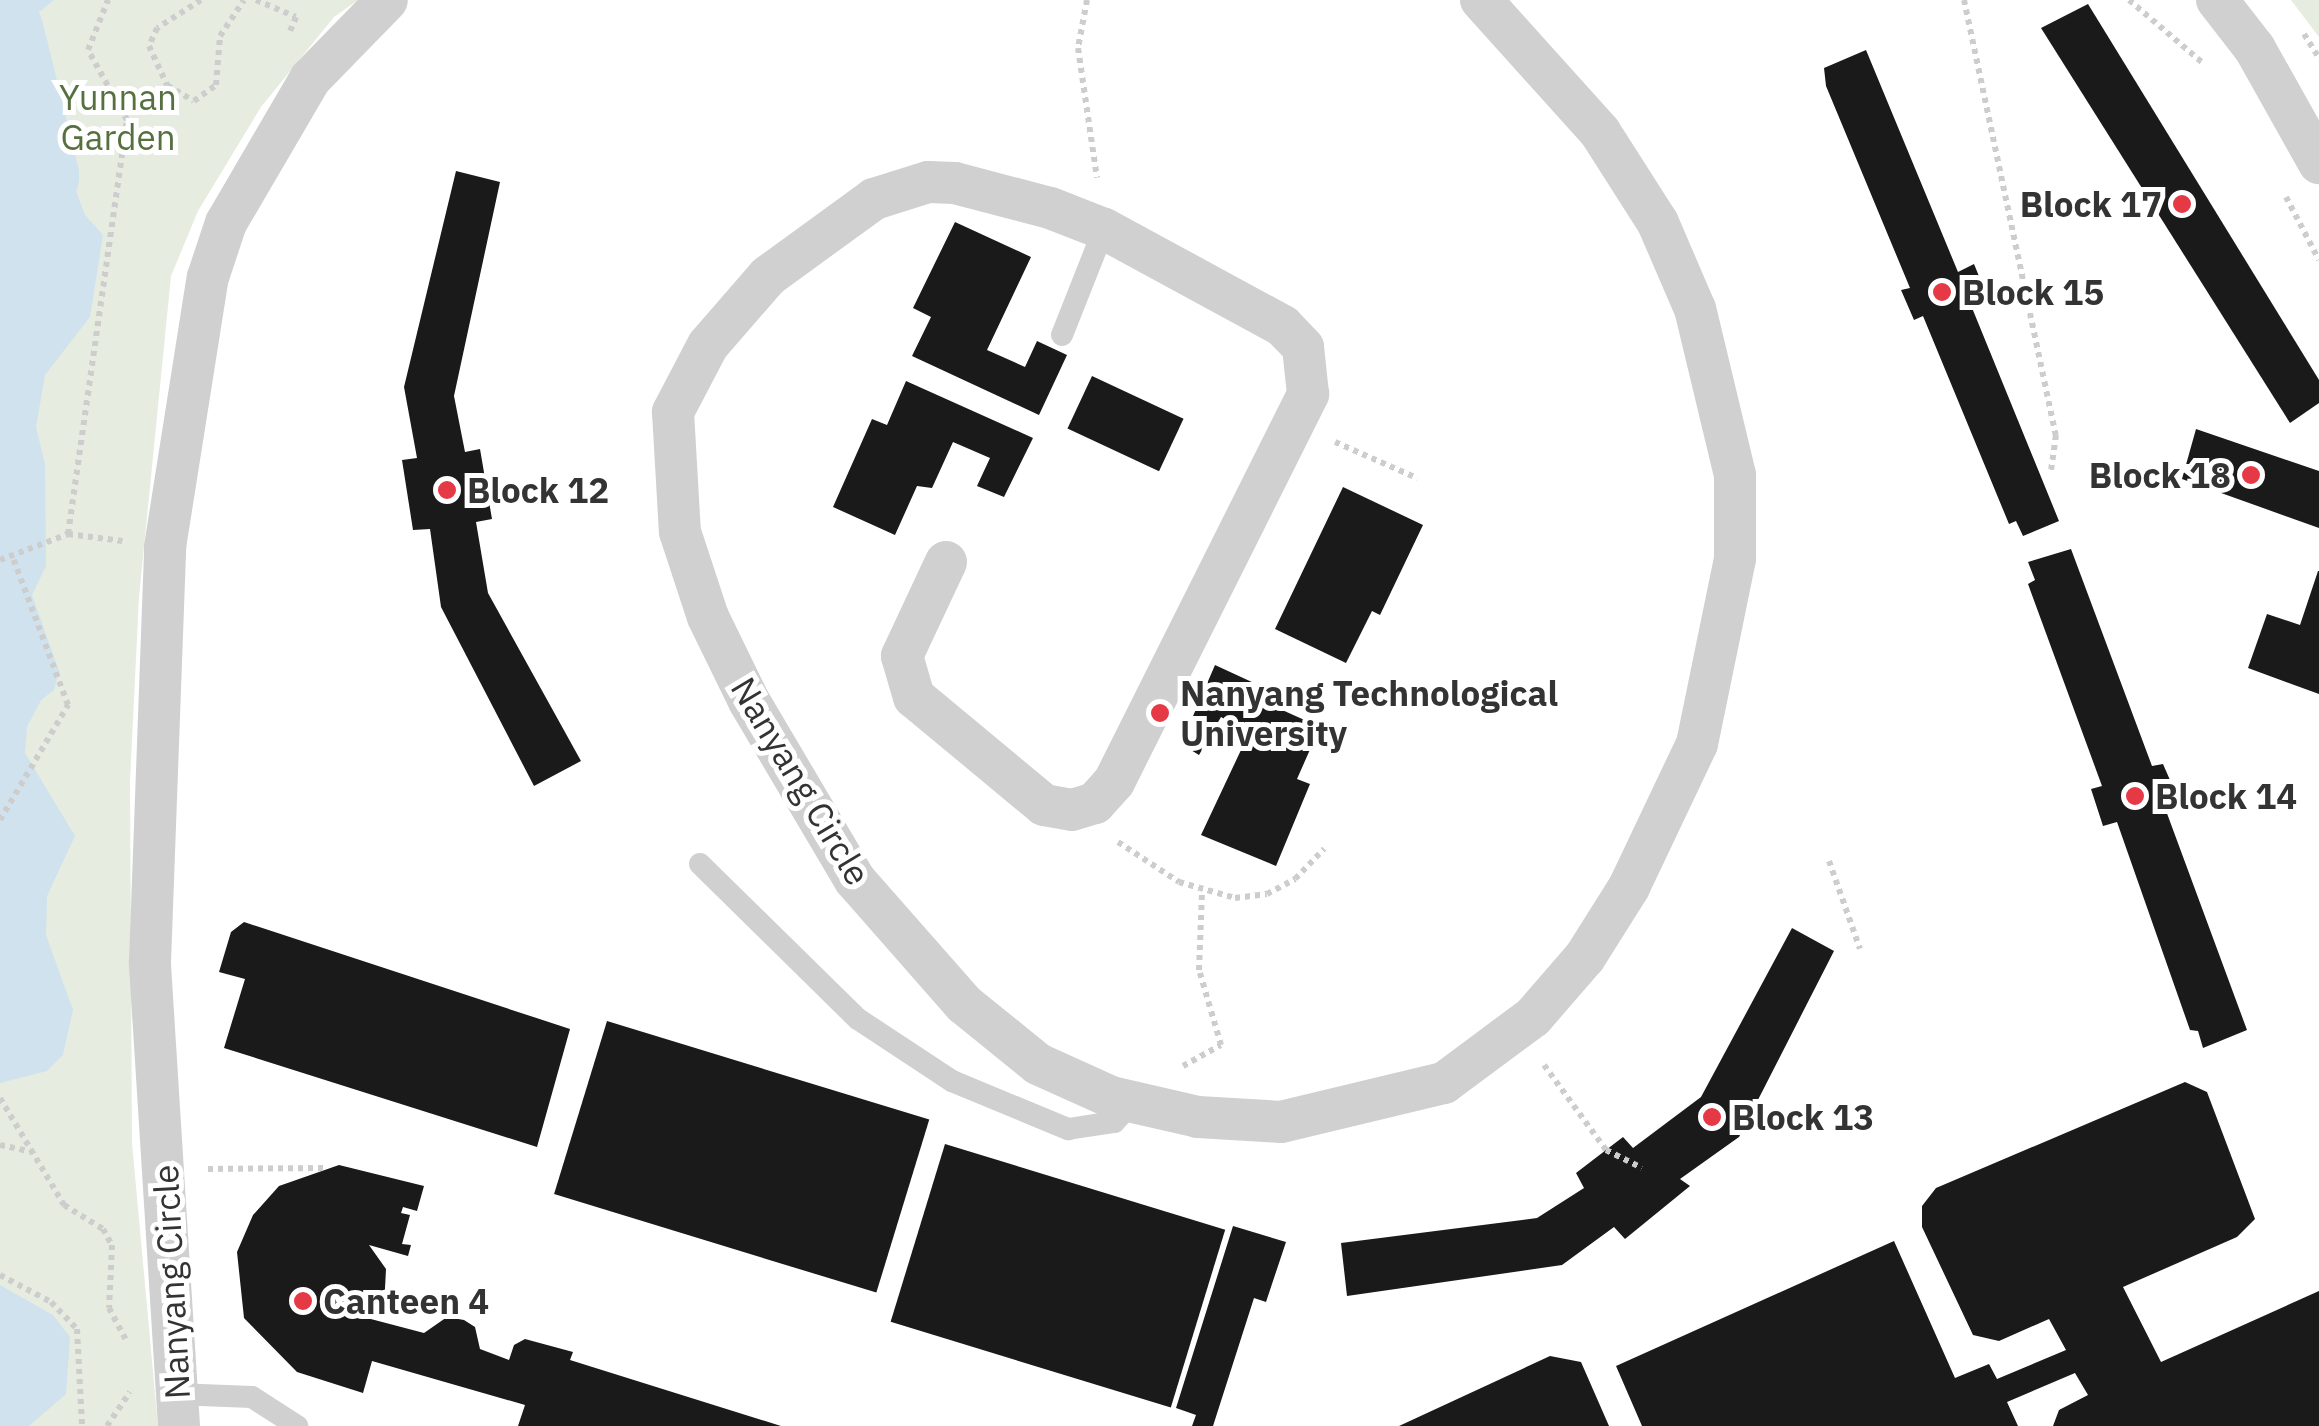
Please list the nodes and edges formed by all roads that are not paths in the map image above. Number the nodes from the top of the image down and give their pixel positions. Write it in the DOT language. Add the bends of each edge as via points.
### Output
graph roads {
  1 [pos="387,0"];
  2 [pos="1480,0"];
  3 [pos="2193,0"];
  4 [pos="2217,0"];
  5 [pos="2255,50"];
  6 [pos="2319,164"];
  7 [pos="1104,229"];
  8 [pos="1062,335"];
  9 [pos="946,562"];
  10 [pos="700,864"];
  11 [pos="1133,1102"];
  12 [pos="177,1410"];
  13 [pos="297,1426"];
  1 -- 12 [label="street, Nanyang Circle" via="310,79 226,224 208,277 164,547 150,962"];
  2 -- 11 [label="street, Nanyang Circle" via="1600,132 1658,223 1695,309 1734,475 1735,542 1696,744 1630,887 1585,957 1516,1035 1474,1064 1407,1094 1280,1122 1198,1117"];
  3 -- 5 [label="street"];
  4 -- 5 [label="street"];
  5 -- 6 [label="street"];
  7 -- 8 [label="lane"];
  7 -- 9 [label="street, Nanyang Circle" via="1283,326 1304,348 1310,371 1293,424 1114,782 1094,803 1072,810 1044,805 914,697 902,656"];
  7 -- 11 [label="street, Nanyang Circle" via="955,184 928,182 874,199 768,276 708,346 673,412 670,450 680,532 708,617 749,701 855,880 964,1004 1038,1064"];
  10 -- 11 [label="lane" via="858,1018 952,1081 1068,1129 1114,1122"];
  12 -- 13 [label="lane" via="252,1397"];
}
